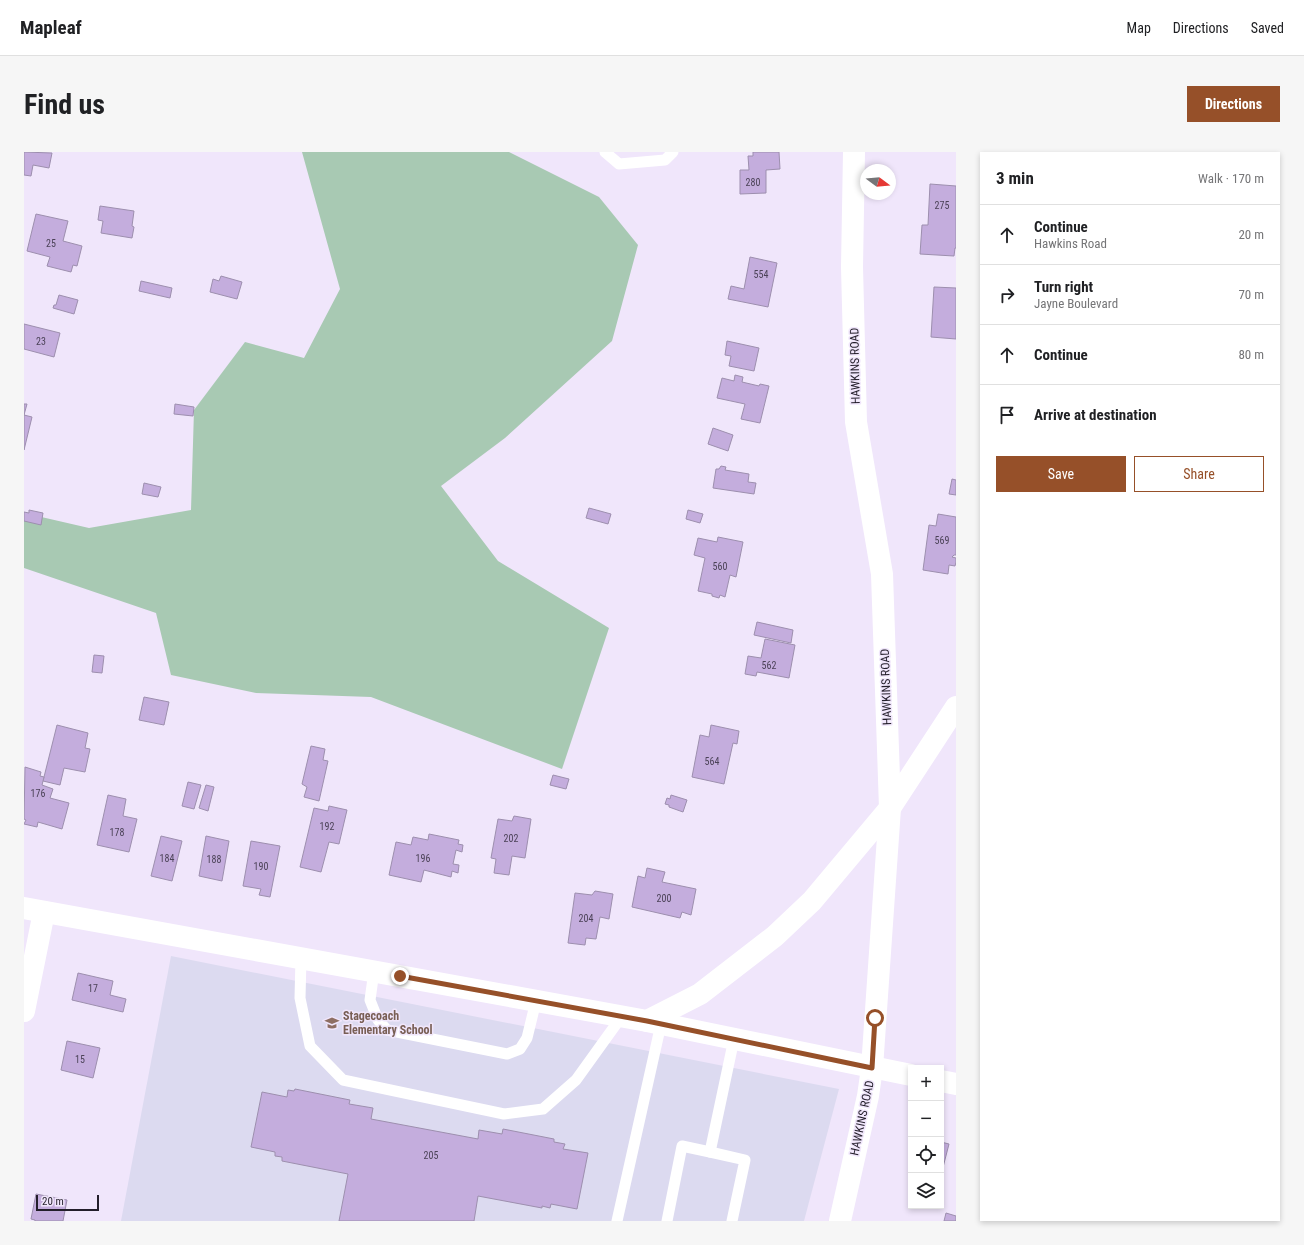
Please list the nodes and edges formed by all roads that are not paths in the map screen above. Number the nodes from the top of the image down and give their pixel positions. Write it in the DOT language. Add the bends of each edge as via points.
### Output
graph roads {
  1 [pos="605,152"];
  2 [pos="673,152"];
  3 [pos="854,152"];
  4 [pos="956,707"];
  5 [pos="890,808"];
  6 [pos="34,910"];
  7 [pos="301,958"];
  8 [pos="374,971"];
  9 [pos="536,1001"];
  10 [pos="24,1011"];
  11 [pos="622,1016"];
  12 [pos="654,1022"];
  13 [pos="734,1039"];
  14 [pos="872,1068"];
  15 [pos="908,1074"];
  16 [pos="944,1082"];
  17 [pos="956,1084"];
  18 [pos="710,1152"];
  19 [pos="617,1221"];
  20 [pos="667,1221"];
  21 [pos="732,1221"];
  22 [pos="840,1221"];
  1 -- 2 [label="lane" via="619,164 665,160"];
  3 -- 5 [label="street, HAWKINS ROAD" via="852,267 856,422 882,574"];
  4 -- 5 [label="street"];
  5 -- 12 [label="street" via="812,900 775,936 700,994"];
  5 -- 14 [label="street, HAWKINS ROAD"];
  6 -- 7 [label="street"];
  6 -- 10 [label="street"];
  7 -- 8 [label="street"];
  7 -- 11 [label="lane" via="300,998 310,1046 344,1080 504,1114 543,1109 576,1080"];
  8 -- 9 [label="street"];
  8 -- 9 [label="lane" via="370,1000 378,1020 387,1030 507,1054 520,1049 527,1038"];
  9 -- 11 [label="street"];
  11 -- 12 [label="street"];
  12 -- 13 [label="street"];
  12 -- 19 [label="lane"];
  13 -- 14 [label="street"];
  13 -- 18 [label="lane"];
  14 -- 15 [label="street"];
  14 -- 22 [label="street, HAWKINS ROAD"];
  16 -- 17 [label="street"];
  18 -- 20 [label="lane" via="682,1146"];
  18 -- 21 [label="lane" via="745,1160"];
}
